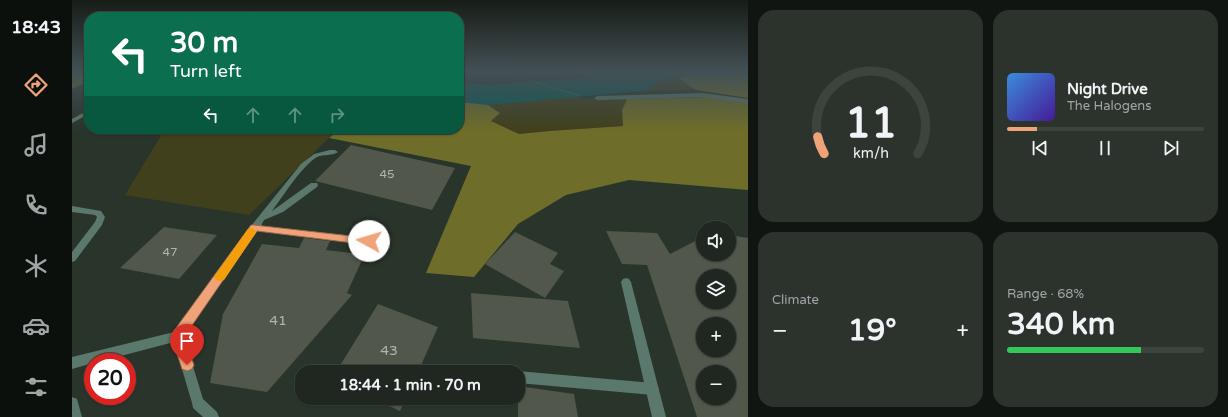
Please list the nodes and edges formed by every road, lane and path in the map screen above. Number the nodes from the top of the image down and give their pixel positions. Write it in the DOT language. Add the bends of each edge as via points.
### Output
graph roads {
  1 [pos="562,91"];
  2 [pos="597,98"];
  3 [pos="748,101"];
  4 [pos="83,115"];
  5 [pos="72,121"];
  6 [pos="335,152"];
  7 [pos="314,185"];
  8 [pos="72,209"];
  9 [pos="258,223"];
  10 [pos="369,241"];
  11 [pos="72,259"];
  12 [pos="626,282"];
  13 [pos="178,336"];
  14 [pos="72,363"];
  15 [pos="525,378"];
  16 [pos="653,389"];
  17 [pos="72,404"];
  18 [pos="76,417"];
  19 [pos="212,417"];
  20 [pos="659,417"];
  1 -- 2 [label="path"];
  2 -- 3 [label="street" via="703,95"];
  4 -- 5 [label="street"];
  6 -- 9 [label="street" via="316,155 303,165"];
  7 -- 9 [label="street"];
  8 -- 11 [label="street" via="98,213 101,217"];
  9 -- 10 [label="street"];
  9 -- 13 [label="street"];
  12 -- 16 [label="street"];
  13 -- 14 [label="street"];
  13 -- 19 [label="street" via="198,403"];
  15 -- 16 [label="street"];
  16 -- 20 [label="street"];
  17 -- 18 [label="street"];
}
